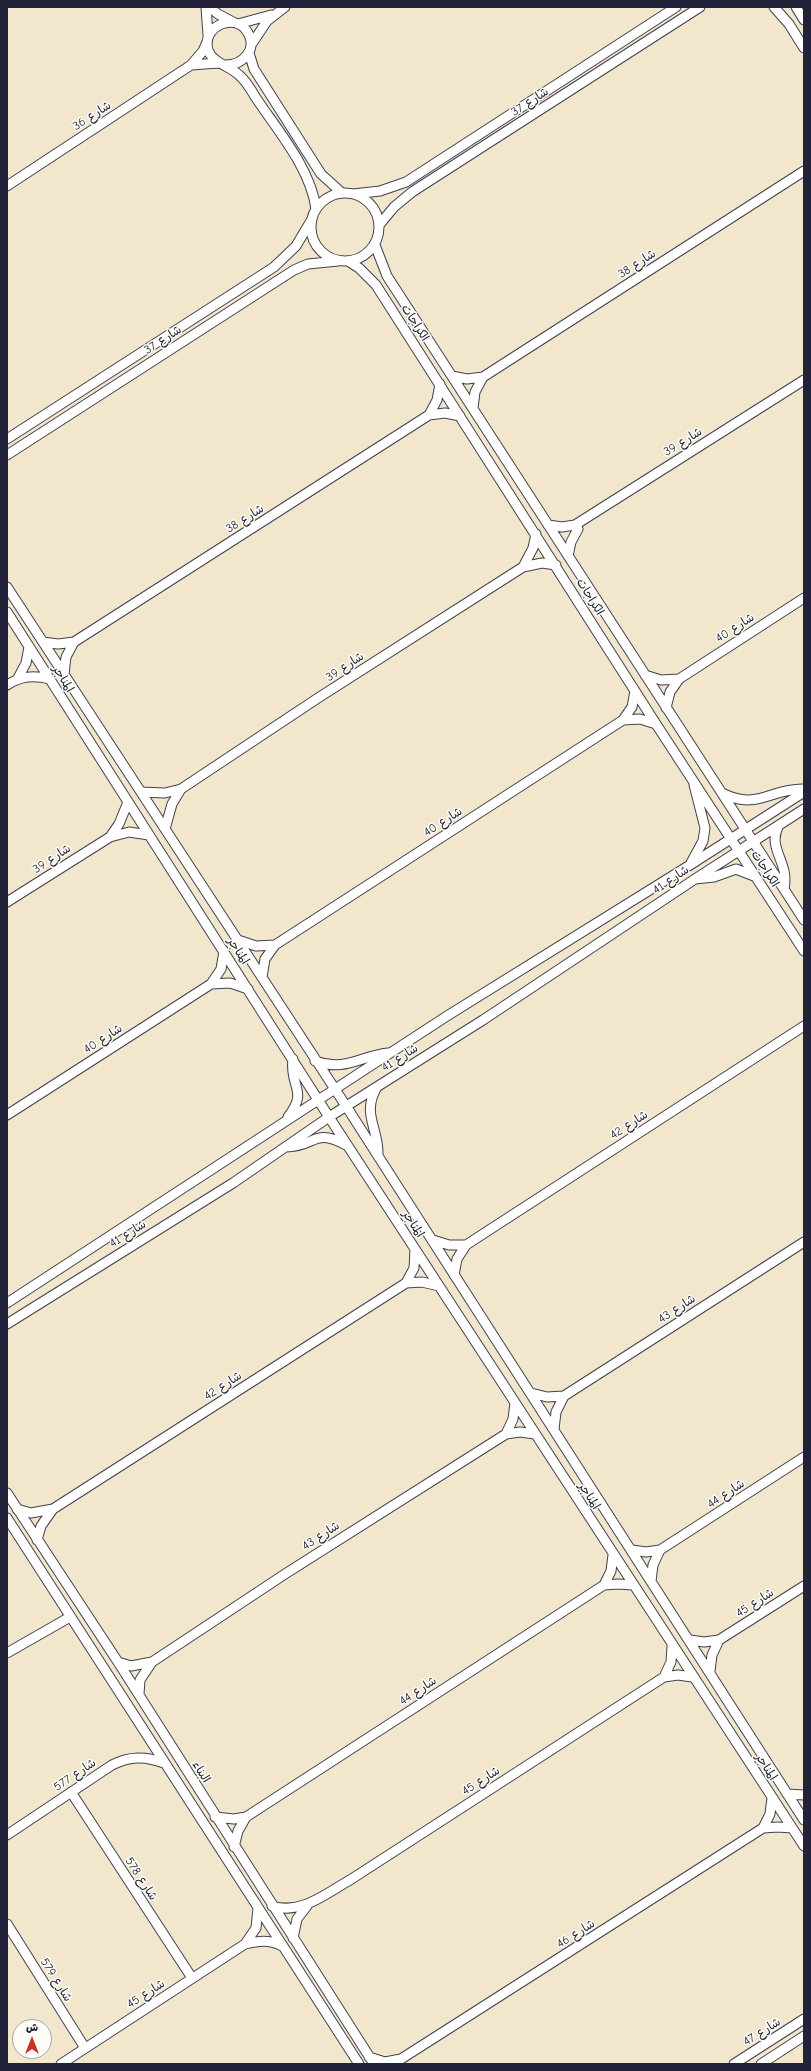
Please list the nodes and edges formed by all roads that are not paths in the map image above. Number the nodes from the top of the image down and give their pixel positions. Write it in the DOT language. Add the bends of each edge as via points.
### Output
graph roads {
  1 [pos="206,7"];
  2 [pos="209,7"];
  3 [pos="285,7"];
  4 [pos="676,7"];
  5 [pos="700,7"];
  6 [pos="774,7"];
  7 [pos="796,7"];
  8 [pos="275,14"];
  9 [pos="804,20"];
  10 [pos="236,23"];
  11 [pos="208,40"];
  12 [pos="804,48"];
  13 [pos="250,49"];
  14 [pos="222,64"];
  15 [pos="191,66"];
  16 [pos="804,171"];
  17 [pos="7,186"];
  18 [pos="342,193"];
  19 [pos="353,194"];
  20 [pos="316,209"];
  21 [pos="312,220"];
  22 [pos="380,224"];
  23 [pos="375,245"];
  24 [pos="338,261"];
  25 [pos="348,261"];
  26 [pos="452,376"];
  27 [pos="483,377"];
  28 [pos="804,380"];
  29 [pos="440,384"];
  30 [pos="472,408"];
  31 [pos="429,415"];
  32 [pos="460,416"];
  33 [pos="7,439"];
  34 [pos="7,455"];
  35 [pos="548,525"];
  36 [pos="575,525"];
  37 [pos="536,534"];
  38 [pos="568,556"];
  39 [pos="556,565"];
  40 [pos="523,567"];
  41 [pos="7,587"];
  42 [pos="804,598"];
  43 [pos="7,612"];
  44 [pos="43,642"];
  45 [pos="74,642"];
  46 [pos="29,647"];
  47 [pos="64,674"];
  48 [pos="645,675"];
  49 [pos="18,678"];
  50 [pos="50,679"];
  51 [pos="679,679"];
  52 [pos="7,686"];
  53 [pos="635,691"];
  54 [pos="666,708"];
  55 [pos="623,720"];
  56 [pos="656,724"];
  57 [pos="694,781"];
  58 [pos="181,789"];
  59 [pos="804,789"];
  60 [pos="141,792"];
  61 [pos="804,792"];
  62 [pos="722,793"];
  63 [pos="128,802"];
  64 [pos="804,809"];
  65 [pos="779,825"];
  66 [pos="165,829"];
  67 [pos="745,830"];
  68 [pos="149,835"];
  69 [pos="110,836"];
  70 [pos="731,839"];
  71 [pos="753,841"];
  72 [pos="739,851"];
  73 [pos="690,865"];
  74 [pos="756,878"];
  75 [pos="695,879"];
  76 [pos="784,889"];
  77 [pos="7,902"];
  78 [pos="804,920"];
  79 [pos="238,940"];
  80 [pos="275,945"];
  81 [pos="224,951"];
  82 [pos="804,951"];
  83 [pos="262,977"];
  84 [pos="211,984"];
  85 [pos="248,988"];
  86 [pos="804,1026"];
  87 [pos="391,1053"];
  88 [pos="293,1059"];
  89 [pos="315,1060"];
  90 [pos="377,1087"];
  91 [pos="335,1090"];
  92 [pos="319,1100"];
  93 [pos="346,1106"];
  94 [pos="7,1115"];
  95 [pos="329,1117"];
  96 [pos="285,1122"];
  97 [pos="348,1146"];
  98 [pos="285,1147"];
  99 [pos="378,1157"];
  100 [pos="433,1240"];
  101 [pos="804,1242"];
  102 [pos="466,1245"];
  103 [pos="415,1250"];
  104 [pos="454,1275"];
  105 [pos="406,1283"];
  106 [pos="439,1286"];
  107 [pos="7,1303"];
  108 [pos="7,1324"];
  109 [pos="531,1394"];
  110 [pos="564,1396"];
  111 [pos="515,1403"];
  112 [pos="554,1429"];
  113 [pos="506,1434"];
  114 [pos="535,1434"];
  115 [pos="804,1457"];
  116 [pos="7,1493"];
  117 [pos="17,1509"];
  118 [pos="53,1509"];
  119 [pos="7,1518"];
  120 [pos="37,1540"];
  121 [pos="632,1550"];
  122 [pos="660,1550"];
  123 [pos="613,1555"];
  124 [pos="651,1581"];
  125 [pos="604,1585"];
  126 [pos="633,1585"];
  127 [pos="804,1586"];
  128 [pos="70,1617"];
  129 [pos="690,1640"];
  130 [pos="719,1640"];
  131 [pos="672,1646"];
  132 [pos="7,1653"];
  133 [pos="118,1662"];
  134 [pos="152,1662"];
  135 [pos="710,1671"];
  136 [pos="664,1677"];
  137 [pos="692,1677"];
  138 [pos="138,1694"];
  139 [pos="164,1763"];
  140 [pos="71,1792"];
  141 [pos="787,1794"];
  142 [pos="804,1795"];
  143 [pos="772,1798"];
  144 [pos="216,1817"];
  145 [pos="246,1817"];
  146 [pos="804,1820"];
  147 [pos="763,1828"];
  148 [pos="792,1828"];
  149 [pos="7,1835"];
  150 [pos="804,1846"];
  151 [pos="234,1847"];
  152 [pos="310,1903"];
  153 [pos="272,1906"];
  154 [pos="258,1908"];
  155 [pos="7,1924"];
  156 [pos="293,1938"];
  157 [pos="245,1944"];
  158 [pos="283,1946"];
  159 [pos="192,1978"];
  160 [pos="804,2019"];
  161 [pos="804,2036"];
  162 [pos="85,2048"];
  163 [pos="372,2060"];
  164 [pos="399,2061"];
  165 [pos="358,2063"];
  166 [pos="60,2064"];
  167 [pos="734,2064"];
  168 [pos="761,2064"];
  1 -- 11 [label="street"];
  2 -- 10 [label="street"];
  3 -- 8 [label="street"];
  4 -- 19 [label="street, شارع 37" via="406,182 380,191"];
  5 -- 22 [label="street, شارع 37" via="412,192 394,207"];
  6 -- 12 [label="street"];
  7 -- 9 [label="street"];
  8 -- 10 [label="street"];
  8 -- 13 [label="street" via="261,28"];
  10 -- 11 [label="street" via="218,24"];
  10 -- 13 [label="street" via="248,32"];
  11 -- 14 [label="street" via="208,50 212,57"];
  11 -- 15 [label="street, شارع 36"];
  13 -- 14 [label="street" via="239,62"];
  13 -- 18 [label="street" via="254,69 321,174"];
  14 -- 15 [label="street, شارع 36"];
  14 -- 20 [label="street" via="238,73 247,84 304,172 312,190"];
  15 -- 17 [label="street, شارع 36"];
  16 -- 27 [label="street, شارع 38"];
  18 -- 19 [label="street"];
  18 -- 20 [label="street" via="323,201"];
  19 -- 22 [label="street" via="371,204"];
  20 -- 21 [label="street"];
  21 -- 24 [label="street" via="311,230 319,250"];
  21 -- 33 [label="street, شارع 37" via="296,246 274,267"];
  22 -- 23 [label="street"];
  23 -- 25 [label="street" via="359,259"];
  23 -- 26 [label="street, الكراجات" via="387,276"];
  24 -- 25 [label="street"];
  24 -- 34 [label="street, شارع 37" via="308,264 294,270"];
  25 -- 29 [label="street, الكراجات" via="364,272 376,285"];
  26 -- 27 [label="street, شارع 38" via="467,379"];
  26 -- 30 [label="street, الكراجات"];
  27 -- 30 [label="street" via="475,392"];
  28 -- 36 [label="street, شارع 39"];
  29 -- 31 [label="street" via="437,400"];
  29 -- 32 [label="street, الكراجات"];
  30 -- 35 [label="street, الكراجات"];
  31 -- 32 [label="street, شارع 38" via="445,413"];
  31 -- 45 [label="street, شارع 38"];
  32 -- 37 [label="street, الكراجات"];
  35 -- 36 [label="street"];
  35 -- 38 [label="street, الكراجات"];
  36 -- 38 [label="street" via="578,529 571,542"];
  37 -- 39 [label="street, الكراجات"];
  37 -- 40 [label="street, شارع 39" via="533,548"];
  38 -- 48 [label="street, الكراجات"];
  39 -- 40 [label="street, شارع 39" via="542,563"];
  39 -- 53 [label="street, الكراجات"];
  40 -- 58 [label="street, شارع 39"];
  41 -- 44 [label="street, المناجر"];
  42 -- 51 [label="street, شارع 40"];
  43 -- 46 [label="street, المناجر"];
  44 -- 45 [label="street, شارع 38"];
  44 -- 47 [label="street, المناجر"];
  45 -- 47 [label="street" via="66,657"];
  46 -- 49 [label="street" via="26,663"];
  46 -- 50 [label="street, المناجر"];
  47 -- 60 [label="street, المناجر"];
  48 -- 51 [label="street" via="662,680"];
  48 -- 54 [label="street, الكراجات"];
  49 -- 50 [label="street" via="34,676"];
  49 -- 52 [label="street"];
  50 -- 63 [label="street, المناجر"];
  51 -- 54 [label="street, شارع 40" via="670,692"];
  53 -- 55 [label="street, شارع 40" via="632,707"];
  53 -- 56 [label="street, الكراجات"];
  54 -- 62 [label="street, الكراجات"];
  55 -- 56 [label="street" via="640,719"];
  55 -- 80 [label="street, شارع 40"];
  56 -- 57 [label="street, الكراجات"];
  57 -- 70 [label="street, الكراجات"];
  57 -- 73 [label="street" via="705,828 703,841"];
  58 -- 60 [label="street, شارع 39" via="166,793"];
  58 -- 66 [label="street, شارع 39" via="170,808"];
  59 -- 62 [label="street" via="786,790 752,800 734,798"];
  60 -- 66 [label="street, المناجر"];
  61 -- 67 [label="street, شارع 41"];
  62 -- 67 [label="street, الكراجات"];
  63 -- 68 [label="street, المناجر"];
  63 -- 69 [label="street, شارع 39" via="119,824"];
  64 -- 65 [label="street, شارع 41"];
  65 -- 71 [label="street, شارع 41"];
  65 -- 76 [label="street" via="775,841 786,870"];
  66 -- 79 [label="street, المناجر"];
  67 -- 70 [label="street, شارع 41"];
  67 -- 71 [label="street, الكراجات"];
  68 -- 69 [label="street, شارع 39" via="129,832"];
  68 -- 81 [label="street, المناجر"];
  69 -- 77 [label="street, شارع 39"];
  70 -- 72 [label="street, الكراجات"];
  70 -- 73 [label="street, شارع 41"];
  71 -- 72 [label="street, شارع 41"];
  71 -- 76 [label="street, الكراجات"];
  72 -- 74 [label="street, الكراجات"];
  72 -- 75 [label="street, شارع 41"];
  73 -- 87 [label="street, شارع 41"];
  74 -- 75 [label="street" via="736,869 714,877"];
  74 -- 82 [label="street, الكراجات"];
  75 -- 90 [label="street, شارع 41"];
  76 -- 78 [label="street, الكراجات"];
  79 -- 80 [label="street" via="256,946"];
  79 -- 83 [label="street, المناجر"];
  80 -- 83 [label="street, شارع 40" via="265,959"];
  81 -- 84 [label="street, شارع 40" via="221,969"];
  81 -- 85 [label="street, المناجر"];
  83 -- 89 [label="street, المناجر"];
  84 -- 85 [label="street" via="230,983"];
  84 -- 94 [label="street, شارع 40"];
  85 -- 88 [label="street, المناجر"];
  86 -- 102 [label="street, شارع 42"];
  87 -- 89 [label="street" via="342,1065 328,1065"];
  87 -- 91 [label="street, شارع 41"];
  88 -- 92 [label="street, المناجر"];
  88 -- 96 [label="street" via="292,1071 299,1097 297,1105"];
  89 -- 91 [label="street, المناجر"];
  90 -- 93 [label="street, شارع 41"];
  90 -- 99 [label="street, المناجر" via="369,1112 377,1138"];
  91 -- 92 [label="street, شارع 41"];
  91 -- 93 [label="street, المناجر"];
  92 -- 95 [label="street, المناجر"];
  92 -- 96 [label="street, شارع 41"];
  93 -- 95 [label="street, شارع 41"];
  93 -- 99 [label="street, المناجر"];
  95 -- 97 [label="street, المناجر"];
  95 -- 98 [label="street, شارع 41"];
  96 -- 107 [label="street, شارع 41"];
  97 -- 98 [label="street" via="324,1137"];
  97 -- 103 [label="street, المناجر"];
  98 -- 108 [label="street, شارع 41" via="233,1183"];
  99 -- 100 [label="street, المناجر"];
  100 -- 102 [label="street" via="449,1245"];
  100 -- 104 [label="street, المناجر"];
  101 -- 110 [label="street, شارع 43"];
  102 -- 104 [label="street, شارع 42" via="457,1259"];
  103 -- 105 [label="street" via="414,1268"];
  103 -- 106 [label="street, المناجر"];
  104 -- 109 [label="street, المناجر"];
  105 -- 106 [label="street" via="422,1282"];
  105 -- 118 [label="street, شارع 42"];
  106 -- 111 [label="street, المناجر"];
  109 -- 110 [label="street" via="547,1397"];
  109 -- 112 [label="street, المناجر"];
  110 -- 112 [label="street" via="556,1412"];
  111 -- 113 [label="street" via="513,1419"];
  111 -- 114 [label="street, المناجر"];
  112 -- 121 [label="street, المناجر"];
  113 -- 114 [label="street, شارع 43"];
  113 -- 134 [label="street, شارع 43"];
  114 -- 123 [label="street, المناجر"];
  115 -- 122 [label="street, شارع 44"];
  116 -- 117 [label="street, البناء"];
  117 -- 118 [label="street, شارع 42" via="31,1513"];
  117 -- 120 [label="street, البناء"];
  118 -- 120 [label="street, شارع 42" via="41,1526"];
  119 -- 128 [label="street"];
  120 -- 133 [label="street, البناء"];
  121 -- 122 [label="street, شارع 44"];
  121 -- 124 [label="street, المناجر"];
  122 -- 124 [label="street" via="653,1565"];
  123 -- 125 [label="street" via="611,1571"];
  123 -- 126 [label="street, المناجر"];
  124 -- 129 [label="street, المناجر"];
  125 -- 126 [label="street"];
  125 -- 145 [label="street, شارع 44"];
  126 -- 131 [label="street, المناجر"];
  127 -- 130 [label="street, شارع 45"];
  128 -- 132 [label="street"];
  128 -- 139 [label="street"];
  129 -- 130 [label="street, شارع 45"];
  129 -- 135 [label="street, المناجر"];
  130 -- 135 [label="street" via="712,1655"];
  131 -- 136 [label="street" via="671,1662"];
  131 -- 137 [label="street, المناجر"];
  133 -- 134 [label="street, شارع 43" via="131,1666"];
  133 -- 138 [label="street, البناء"];
  134 -- 138 [label="street, شارع 43" via="140,1680"];
  135 -- 141 [label="street, المناجر"];
  136 -- 137 [label="street, شارع 45"];
  136 -- 152 [label="street, شارع 45" via="350,1880"];
  137 -- 143 [label="street, المناجر"];
  138 -- 144 [label="street, البناء"];
  139 -- 140 [label="street, شارع 577" via="151,1758 124,1759"];
  139 -- 154 [label="street"];
  140 -- 149 [label="street, شارع 577"];
  140 -- 159 [label="street, شارع 578"];
  141 -- 142 [label="street"];
  141 -- 146 [label="street, المناجر"];
  143 -- 147 [label="street" via="770,1814"];
  143 -- 148 [label="street, المناجر"];
  144 -- 145 [label="street, شارع 44"];
  144 -- 151 [label="street, البناء"];
  145 -- 151 [label="street" via="238,1831"];
  147 -- 148 [label="street"];
  147 -- 164 [label="street, شارع 46"];
  148 -- 150 [label="street, المناجر"];
  151 -- 153 [label="street, البناء"];
  152 -- 153 [label="street, شارع 45" via="291,1909"];
  152 -- 156 [label="street, شارع 45" via="297,1918"];
  153 -- 156 [label="street, البناء"];
  154 -- 157 [label="street, شارع 45" via="256,1928"];
  154 -- 158 [label="street"];
  155 -- 162 [label="street, شارع 579"];
  156 -- 163 [label="street, البناء"];
  157 -- 158 [label="street, شارع 45" via="263,1941"];
  157 -- 159 [label="street, شارع 45"];
  158 -- 165 [label="street"];
  159 -- 162 [label="street, شارع 45"];
  160 -- 167 [label="street, شارع 47"];
  161 -- 168 [label="street"];
  162 -- 166 [label="street, شارع 45"];
  163 -- 164 [label="street, شارع 46"];
}
